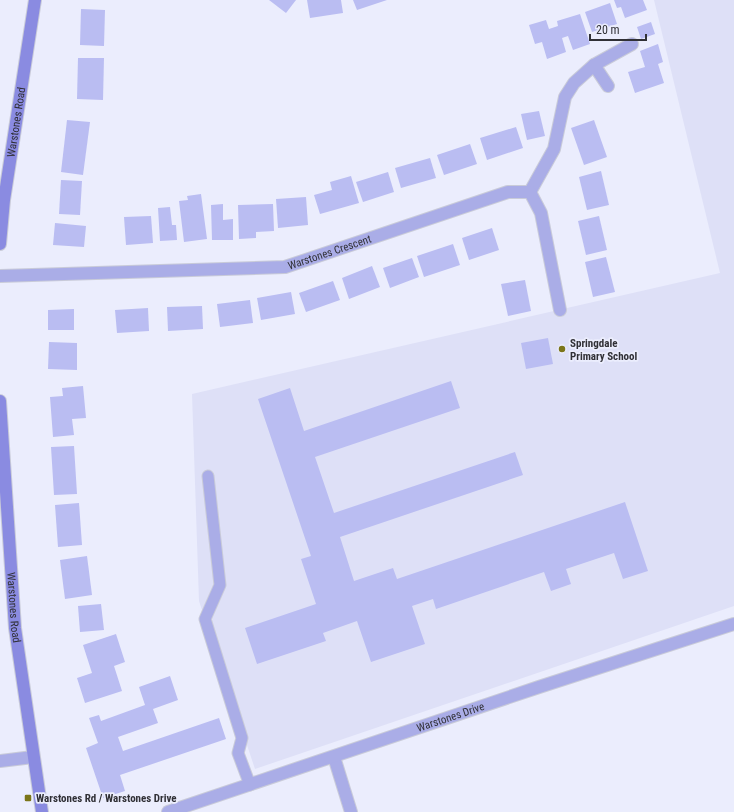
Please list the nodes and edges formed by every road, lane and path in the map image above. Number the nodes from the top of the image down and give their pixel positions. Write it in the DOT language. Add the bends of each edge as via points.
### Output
graph roads {
  1 [pos="35,0"];
  2 [pos="632,44"];
  3 [pos="594,65"];
  4 [pos="608,86"];
  5 [pos="530,192"];
  6 [pos="2,199"];
  7 [pos="0,244"];
  8 [pos="0,276"];
  9 [pos="560,310"];
  10 [pos="0,401"];
  11 [pos="208,476"];
  12 [pos="734,624"];
  13 [pos="33,757"];
  14 [pos="334,757"];
  15 [pos="0,761"];
  16 [pos="250,785"];
  17 [pos="42,812"];
  18 [pos="168,812"];
  19 [pos="351,812"];
  1 -- 6 [label="street, Warstones Road"];
  2 -- 3 [label="street"];
  3 -- 4 [label="street"];
  3 -- 5 [label="street" via="574,83 565,97 554,149"];
  5 -- 8 [label="street, Warstones Crescent" via="508,192 284,267"];
  5 -- 9 [label="street" via="541,213"];
  6 -- 7 [label="street, Warstones Road"];
  10 -- 13 [label="street, Warstones Road" via="15,628"];
  11 -- 16 [label="lane" via="220,585 205,619 242,738 238,753"];
  12 -- 14 [label="street, Warstones Drive"];
  13 -- 15 [label="street"];
  13 -- 17 [label="street, Warstones Road"];
  14 -- 16 [label="street, Warstones Drive"];
  14 -- 19 [label="street"];
  16 -- 18 [label="street, Warstones Drive"];
}
